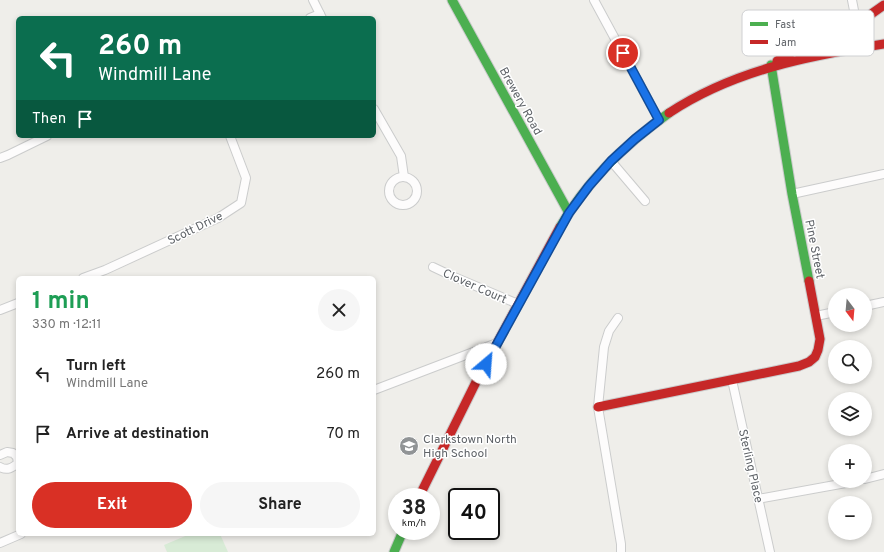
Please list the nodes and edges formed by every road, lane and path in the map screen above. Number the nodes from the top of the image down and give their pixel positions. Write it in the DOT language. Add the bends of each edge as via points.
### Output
graph roads {
  1 [pos="313,0"];
  2 [pos="452,0"];
  3 [pos="594,0"];
  4 [pos="852,0"];
  5 [pos="884,5"];
  6 [pos="854,10"];
  7 [pos="874,12"];
  8 [pos="321,16"];
  9 [pos="884,44"];
  10 [pos="874,45"];
  11 [pos="786,56"];
  12 [pos="816,56"];
  13 [pos="771,65"];
  14 [pos="376,112"];
  15 [pos="659,120"];
  16 [pos="43,138"];
  17 [pos="231,138"];
  18 [pos="0,158"];
  19 [pos="611,161"];
  20 [pos="884,174"];
  21 [pos="404,177"];
  22 [pos="792,194"];
  23 [pos="645,201"];
  24 [pos="569,213"];
  25 [pos="433,267"];
  26 [pos="105,270"];
  27 [pos="88,276"];
  28 [pos="106,276"];
  29 [pos="884,302"];
  30 [pos="16,304"];
  31 [pos="518,304"];
  32 [pos="872,305"];
  33 [pos="0,310"];
  34 [pos="828,313"];
  35 [pos="816,316"];
  36 [pos="618,318"];
  37 [pos="497,342"];
  38 [pos="732,380"];
  39 [pos="376,389"];
  40 [pos="598,407"];
  41 [pos="0,455"];
  42 [pos="16,456"];
  43 [pos="16,465"];
  44 [pos="0,467"];
  45 [pos="884,474"];
  46 [pos="872,478"];
  47 [pos="828,486"];
  48 [pos="423,488"];
  49 [pos="758,499"];
  50 [pos="16,536"];
  51 [pos="399,540"];
  52 [pos="0,543"];
  53 [pos="394,552"];
  54 [pos="621,552"];
  55 [pos="770,552"];
  1 -- 8 [label="street"];
  2 -- 24 [label="street, Brewery Road"];
  3 -- 15 [label="street"];
  4 -- 6 [label="street"];
  5 -- 7 [label="street"];
  9 -- 10 [label="street"];
  11 -- 13 [label="street"];
  12 -- 13 [label="street"];
  13 -- 15 [label="street" via="714,87 685,102"];
  13 -- 22 [label="street, Pine Street"];
  14 -- 21 [label="street" via="401,156"];
  15 -- 19 [label="street"];
  16 -- 18 [label="street"];
  17 -- 26 [label="street, Scott Drive" via="246,178 241,203 218,218"];
  19 -- 23 [label="street"];
  19 -- 24 [label="street"];
  20 -- 22 [label="street"];
  22 -- 35 [label="street, Pine Street"];
  24 -- 31 [label="street"];
  25 -- 31 [label="street, Clover Court"];
  26 -- 27 [label="street, Scott Drive"];
  26 -- 28 [label="street"];
  29 -- 32 [label="street"];
  30 -- 33 [label="street"];
  31 -- 37 [label="street"];
  34 -- 35 [label="street"];
  35 -- 38 [label="street, Pine Street" via="820,339 819,352 810,363"];
  36 -- 40 [label="street" via="609,331 604,347"];
  37 -- 39 [label="street"];
  37 -- 48 [label="street"];
  38 -- 40 [label="street, Pine Street"];
  38 -- 49 [label="street, Sterling Place"];
  40 -- 54 [label="street"];
  41 -- 42 [label="street" via="7,452"];
  43 -- 44 [label="street" via="4,469"];
  45 -- 46 [label="street"];
  47 -- 49 [label="street"];
  49 -- 55 [label="street, Sterling Place"];
  50 -- 52 [label="street"];
  51 -- 53 [label="street"];
}
